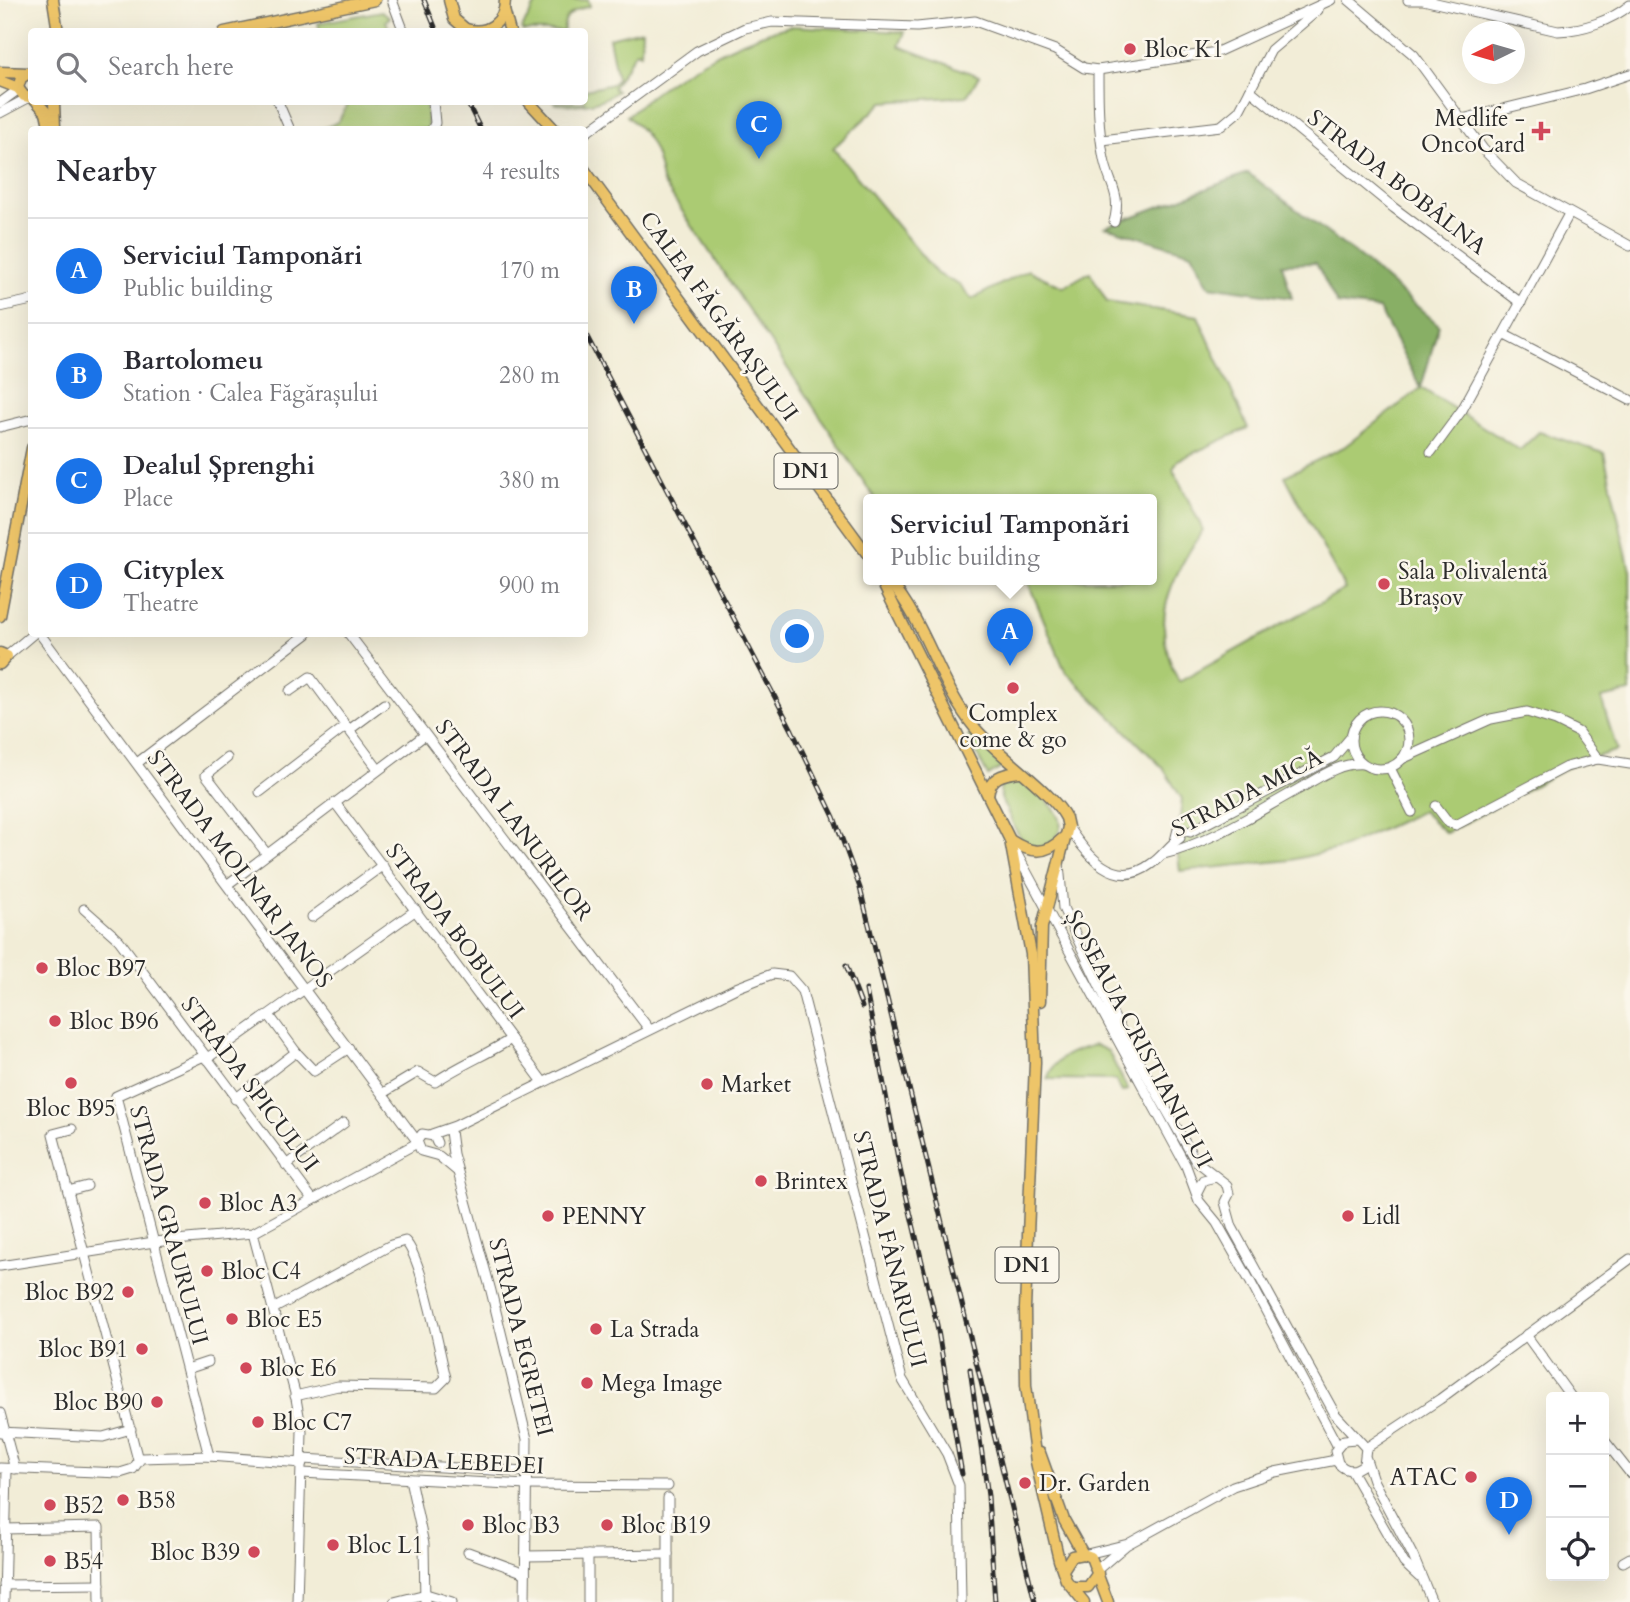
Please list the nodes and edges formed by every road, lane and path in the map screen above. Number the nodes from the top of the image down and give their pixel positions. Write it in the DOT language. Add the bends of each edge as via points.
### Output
graph roads {
  1 [pos="53,0"];
  2 [pos="375,0"];
  3 [pos="392,0"];
  4 [pos="441,0"];
  5 [pos="1349,0"];
  6 [pos="1408,0"];
  7 [pos="1423,0"];
  8 [pos="1330,1"];
  9 [pos="506,3"];
  10 [pos="1630,5"];
  11 [pos="450,6"];
  12 [pos="57,28"];
  13 [pos="253,28"];
  14 [pos="402,28"];
  15 [pos="466,28"];
  16 [pos="490,28"];
  17 [pos="509,28"];
  18 [pos="1098,69"];
  19 [pos="0,72"];
  20 [pos="28,72"];
  21 [pos="28,73"];
  22 [pos="1630,74"];
  23 [pos="0,81"];
  24 [pos="19,88"];
  25 [pos="1250,90"];
  26 [pos="28,96"];
  27 [pos="28,101"];
  28 [pos="0,103"];
  29 [pos="38,105"];
  30 [pos="54,105"];
  31 [pos="279,105"];
  32 [pos="433,105"];
  33 [pos="532,105"];
  34 [pos="542,105"];
  35 [pos="0,113"];
  36 [pos="1462,119"];
  37 [pos="51,126"];
  38 [pos="53,126"];
  39 [pos="288,126"];
  40 [pos="435,126"];
  41 [pos="552,126"];
  42 [pos="588,131"];
  43 [pos="1102,140"];
  44 [pos="588,174"];
  45 [pos="1569,214"];
  46 [pos="1114,222"];
  47 [pos="1630,246"];
  48 [pos="28,301"];
  49 [pos="1521,303"];
  50 [pos="0,307"];
  51 [pos="1505,335"];
  52 [pos="1630,400"];
  53 [pos="28,420"];
  54 [pos="0,426"];
  55 [pos="1431,452"];
  56 [pos="28,469"];
  57 [pos="863,548"];
  58 [pos="883,585"];
  59 [pos="893,585"];
  60 [pos="0,617"];
  61 [pos="29,637"];
  62 [pos="42,637"];
  63 [pos="303,637"];
  64 [pos="351,637"];
  65 [pos="2,657"];
  66 [pos="290,691"];
  67 [pos="384,704"];
  68 [pos="347,728"];
  69 [pos="425,735"];
  70 [pos="1351,737"];
  71 [pos="1408,748"];
  72 [pos="1424,751"];
  73 [pos="227,758"];
  74 [pos="1598,759"];
  75 [pos="1402,760"];
  76 [pos="137,763"];
  77 [pos="1363,764"];
  78 [pos="1630,764"];
  79 [pos="1390,768"];
  80 [pos="378,769"];
  81 [pos="1019,772"];
  82 [pos="260,792"];
  83 [pos="988,796"];
  84 [pos="336,804"];
  85 [pos="1436,806"];
  86 [pos="1412,812"];
  87 [pos="1066,832"];
  88 [pos="1190,832"];
  89 [pos="1010,840"];
  90 [pos="1175,841"];
  91 [pos="267,854"];
  92 [pos="1164,854"];
  93 [pos="1058,860"];
  94 [pos="383,865"];
  95 [pos="228,884"];
  96 [pos="1046,904"];
  97 [pos="84,909"];
  98 [pos="416,910"];
  99 [pos="312,917"];
  100 [pos="306,990"];
  101 [pos="269,1015"];
  102 [pos="649,1029"];
  103 [pos="511,1039"];
  104 [pos="349,1048"];
  105 [pos="296,1052"];
  106 [pos="205,1057"];
  107 [pos="1035,1062"];
  108 [pos="542,1082"];
  109 [pos="383,1093"];
  110 [pos="235,1099"];
  111 [pos="344,1123"];
  112 [pos="410,1128"];
  113 [pos="453,1128"];
  114 [pos="72,1129"];
  115 [pos="433,1138"];
  116 [pos="419,1147"];
  117 [pos="453,1154"];
  118 [pos="286,1165"];
  119 [pos="458,1172"];
  120 [pos="1216,1177"];
  121 [pos="87,1186"];
  122 [pos="68,1191"];
  123 [pos="1197,1192"];
  124 [pos="313,1200"];
  125 [pos="1225,1202"];
  126 [pos="1206,1207"];
  127 [pos="253,1233"];
  128 [pos="154,1242"];
  129 [pos="85,1251"];
  130 [pos="1630,1259"];
  131 [pos="0,1266"];
  132 [pos="273,1309"];
  133 [pos="1526,1335"];
  134 [pos="208,1362"];
  135 [pos="187,1369"];
  136 [pos="1567,1392"];
  137 [pos="295,1396"];
  138 [pos="0,1413"];
  139 [pos="131,1429"];
  140 [pos="3,1432"];
  141 [pos="1356,1439"];
  142 [pos="1034,1441"];
  143 [pos="1337,1445"];
  144 [pos="1609,1446"];
  145 [pos="1366,1448"];
  146 [pos="209,1456"];
  147 [pos="1366,1459"];
  148 [pos="138,1460"];
  149 [pos="1336,1460"];
  150 [pos="302,1465"];
  151 [pos="7,1469"];
  152 [pos="1350,1470"];
  153 [pos="527,1472"];
  154 [pos="1630,1473"];
  155 [pos="410,1479"];
  156 [pos="526,1485"];
  157 [pos="668,1486"];
  158 [pos="668,1498"];
  159 [pos="4,1528"];
  160 [pos="1126,1545"];
  161 [pos="468,1552"];
  162 [pos="668,1554"];
  163 [pos="1085,1554"];
  164 [pos="588,1555"];
  165 [pos="526,1556"];
  166 [pos="1063,1570"];
  167 [pos="1098,1571"];
  168 [pos="525,1573"];
  169 [pos="2,1574"];
  170 [pos="1421,1579"];
  171 [pos="100,1584"];
  172 [pos="4,1585"];
  173 [pos="1073,1587"];
  174 [pos="426,1598"];
  175 [pos="4,1602"];
  176 [pos="100,1602"];
  177 [pos="297,1602"];
  178 [pos="394,1602"];
  179 [pos="452,1602"];
  180 [pos="525,1602"];
  181 [pos="588,1602"];
  182 [pos="668,1602"];
  183 [pos="961,1602"];
  184 [pos="1084,1602"];
  185 [pos="1108,1602"];
  186 [pos="1432,1602"];
  1 -- 12 [label="main road"];
  2 -- 13 [label="main road"];
  3 -- 14 [label="street"];
  4 -- 11 [label="main road"];
  5 -- 36 [label="street" via="1414,55"];
  6 -- 7 [label="street"];
  7 -- 10 [label="street" via="1558,31 1587,26"];
  8 -- 18 [label="street" via="1217,52"];
  8 -- 25 [label="street" via="1278,41"];
  9 -- 16 [label="main road"];
  9 -- 17 [label="main road"];
  11 -- 15 [label="main road"];
  18 -- 42 [label="street" via="1084,68 1055,50 975,21 917,27 772,22 745,28 697,51"];
  18 -- 43 [label="street"];
  19 -- 20 [label="main road"];
  21 -- 24 [label="main road" via="21,78"];
  22 -- 36 [label="street"];
  23 -- 24 [label="main road"];
  24 -- 26 [label="main road"];
  24 -- 28 [label="street"];
  25 -- 43 [label="street" via="1239,111 1221,126"];
  25 -- 49 [label="street, STRADA BOBÂLNA" via="1394,208"];
  27 -- 35 [label="street"];
  29 -- 37 [label="main road"];
  30 -- 38 [label="main road"];
  31 -- 39 [label="street"];
  32 -- 40 [label="street"];
  33 -- 41 [label="main road"];
  34 -- 41 [label="main road"];
  36 -- 45 [label="street" via="1510,178"];
  43 -- 46 [label="street" via="1118,201"];
  44 -- 57 [label="main road, CALEA FĂGĂRAȘULUI / DN1"];
  45 -- 47 [label="street"];
  45 -- 49 [label="street"];
  48 -- 50 [label="street"];
  49 -- 51 [label="street"];
  51 -- 52 [label="street"];
  51 -- 55 [label="street" via="1462,410"];
  53 -- 54 [label="street"];
  56 -- 60 [label="main road"];
  58 -- 83 [label="main road, DN1"];
  59 -- 81 [label="main road" via="920,623 966,716"];
  61 -- 65 [label="street"];
  62 -- 76 [label="street, STRADA MOLNAR JANOS"];
  63 -- 76 [label="street"];
  64 -- 69 [label="street, STRADA LANURILOR"];
  66 -- 68 [label="street" via="310,677"];
  67 -- 68 [label="street"];
  68 -- 80 [label="street"];
  68 -- 82 [label="street"];
  69 -- 80 [label="street"];
  69 -- 102 [label="street, STRADA LANURILOR"];
  70 -- 71 [label="street, STRADA MICĂ" via="1358,720 1385,711 1402,721"];
  70 -- 77 [label="street, STRADA MICĂ" via="1352,748"];
  70 -- 88 [label="street, STRADA MICĂ" via="1334,757"];
  71 -- 72 [label="street"];
  71 -- 75 [label="street"];
  72 -- 74 [label="street" via="1491,719 1527,712 1578,732"];
  72 -- 75 [label="street"];
  73 -- 91 [label="street" via="206,775"];
  74 -- 78 [label="street"];
  74 -- 85 [label="street" via="1566,767 1455,825"];
  75 -- 79 [label="street"];
  76 -- 95 [label="street, STRADA MOLNAR JANOS"];
  77 -- 79 [label="street, STRADA MICĂ"];
  77 -- 92 [label="street, STRADA MICĂ" via="1331,772 1212,836"];
  79 -- 86 [label="street"];
  80 -- 84 [label="street"];
  81 -- 83 [label="main road" via="997,777"];
  81 -- 87 [label="main road" via="1063,812"];
  83 -- 89 [label="main road, DN1"];
  84 -- 91 [label="street"];
  84 -- 94 [label="street, STRADA BOBULUI"];
  87 -- 89 [label="main road" via="1052,848 1037,852"];
  87 -- 92 [label="street" via="1099,864 1119,873 1141,871"];
  87 -- 93 [label="main road, DN1"];
  88 -- 90 [label="street, STRADA MICĂ"];
  88 -- 90 [label="street, STRADA MICĂ" via="1178,829"];
  89 -- 96 [label="street, ȘOSEAUA CRISTIANULUI"];
  89 -- 107 [label="main road, DN1" via="1031,954"];
  90 -- 92 [label="street, STRADA MICĂ"];
  91 -- 95 [label="street"];
  93 -- 96 [label="main road, DN1"];
  93 -- 120 [label="street, ȘOSEAUA CRISTIANULUI" via="1063,908 1116,1021 1195,1160"];
  94 -- 98 [label="street, STRADA BOBULUI"];
  94 -- 99 [label="street"];
  95 -- 100 [label="street, STRADA MOLNAR JANOS"];
  96 -- 107 [label="main road, DN1"];
  96 -- 123 [label="street, ȘOSEAUA CRISTIANULUI"];
  97 -- 106 [label="street, STRADA SPICULUI" via="119,940"];
  98 -- 100 [label="street, STRADA GRAURULUI"];
  98 -- 103 [label="street, STRADA BOBULUI"];
  100 -- 101 [label="street, STRADA GRAURULUI"];
  100 -- 104 [label="street, STRADA MOLNAR JANOS"];
  101 -- 105 [label="street"];
  101 -- 106 [label="street, STRADA GRAURULUI"];
  102 -- 108 [label="street"];
  102 -- 183 [label="street, STRADA FÂNARULUI" via="766,975 781,973 802,991 902,1379 947,1454 959,1485"];
  103 -- 108 [label="street, STRADA BOBULUI"];
  103 -- 109 [label="street" via="435,1082 418,1072"];
  104 -- 105 [label="street" via="317,1071"];
  104 -- 109 [label="street, STRADA MOLNAR JANOS"];
  105 -- 110 [label="street"];
  106 -- 110 [label="street, STRADA SPICULUI"];
  106 -- 128 [label="street, STRADA GRAURULUI" via="116,1096"];
  107 -- 142 [label="main road, DN1" via="1024,1348"];
  108 -- 113 [label="street"];
  109 -- 112 [label="street, STRADA MOLNAR JANOS"];
  110 -- 118 [label="street, STRADA SPICULUI"];
  111 -- 118 [label="street"];
  112 -- 115 [label="street"];
  112 -- 116 [label="street, STRADA MOLNAR JANOS"];
  113 -- 115 [label="street"];
  113 -- 117 [label="street"];
  114 -- 122 [label="street" via="53,1135"];
  115 -- 116 [label="street"];
  115 -- 116 [label="street"];
  115 -- 117 [label="street"];
  116 -- 119 [label="street"];
  116 -- 124 [label="street, STRADA SPICULUI"];
  117 -- 119 [label="street, STRADA EGRETEI"];
  118 -- 124 [label="street, STRADA SPICULUI"];
  119 -- 153 [label="street, STRADA EGRETEI" via="522,1413 529,1452"];
  120 -- 123 [label="street, ȘOSEAUA CRISTIANULUI" via="1203,1180"];
  120 -- 125 [label="street, ȘOSEAUA CRISTIANULUI" via="1228,1189"];
  121 -- 122 [label="street"];
  122 -- 129 [label="street"];
  123 -- 126 [label="street, ȘOSEAUA CRISTIANULUI"];
  124 -- 127 [label="street"];
  125 -- 126 [label="street" via="1216,1208"];
  125 -- 141 [label="street, ȘOSEAUA CRISTIANULUI" via="1232,1227 1335,1414"];
  126 -- 143 [label="street, ȘOSEAUA CRISTIANULUI"];
  127 -- 128 [label="street"];
  127 -- 132 [label="street"];
  128 -- 129 [label="street"];
  128 -- 135 [label="street, STRADA GRAURULUI"];
  129 -- 131 [label="street"];
  129 -- 139 [label="street"];
  130 -- 133 [label="street"];
  132 -- 137 [label="street"];
  132 -- 137 [label="street" via="405,1241 422,1283 446,1378 436,1388 338,1386"];
  133 -- 136 [label="street"];
  133 -- 145 [label="street"];
  134 -- 135 [label="street"];
  135 -- 146 [label="street, STRADA GRAURULUI"];
  137 -- 150 [label="street"];
  138 -- 140 [label="street"];
  139 -- 140 [label="street" via="103,1437"];
  139 -- 148 [label="street"];
  140 -- 151 [label="street"];
  141 -- 143 [label="street"];
  141 -- 145 [label="street"];
  142 -- 163 [label="main road, DN1" via="1064,1520"];
  142 -- 166 [label="main road, DN1"];
  143 -- 149 [label="street"];
  144 -- 154 [label="street"];
  145 -- 147 [label="street"];
  146 -- 148 [label="street, STRADA LEBEDEI"];
  146 -- 150 [label="street, STRADA LEBEDEI"];
  147 -- 152 [label="street"];
  147 -- 170 [label="street"];
  148 -- 151 [label="street, STRADA LEBEDEI" via="132,1469 120,1473"];
  149 -- 152 [label="street"];
  149 -- 160 [label="street" via="1242,1482"];
  150 -- 153 [label="street, STRADA LEBEDEI"];
  150 -- 155 [label="street, STRADA LEBEDEI"];
  150 -- 177 [label="street"];
  151 -- 159 [label="street"];
  152 -- 170 [label="street" via="1404,1563"];
  153 -- 156 [label="street, STRADA EGRETEI"];
  155 -- 156 [label="street, STRADA LEBEDEI"];
  155 -- 174 [label="street" via="424,1544"];
  156 -- 157 [label="street, STRADA LEBEDEI"];
  156 -- 165 [label="street, STRADA EGRETEI"];
  158 -- 162 [label="street"];
  159 -- 169 [label="street"];
  159 -- 171 [label="street" via="99,1527"];
  160 -- 163 [label="street"];
  160 -- 167 [label="street"];
  161 -- 168 [label="street"];
  162 -- 164 [label="street"];
  162 -- 182 [label="street"];
  163 -- 166 [label="main road" via="1072,1556"];
  163 -- 167 [label="main road, DN1"];
  164 -- 165 [label="street"];
  164 -- 181 [label="street"];
  165 -- 168 [label="street, STRADA EGRETEI"];
  166 -- 173 [label="main road, DN1"];
  167 -- 173 [label="main road" via="1088,1587"];
  167 -- 185 [label="main road, DN1"];
  168 -- 180 [label="street, STRADA EGRETEI"];
  169 -- 172 [label="street"];
  170 -- 186 [label="street"];
  171 -- 172 [label="street"];
  171 -- 176 [label="street"];
  172 -- 175 [label="street"];
  173 -- 184 [label="main road, DN1"];
  174 -- 178 [label="street"];
  174 -- 179 [label="street"];
}
